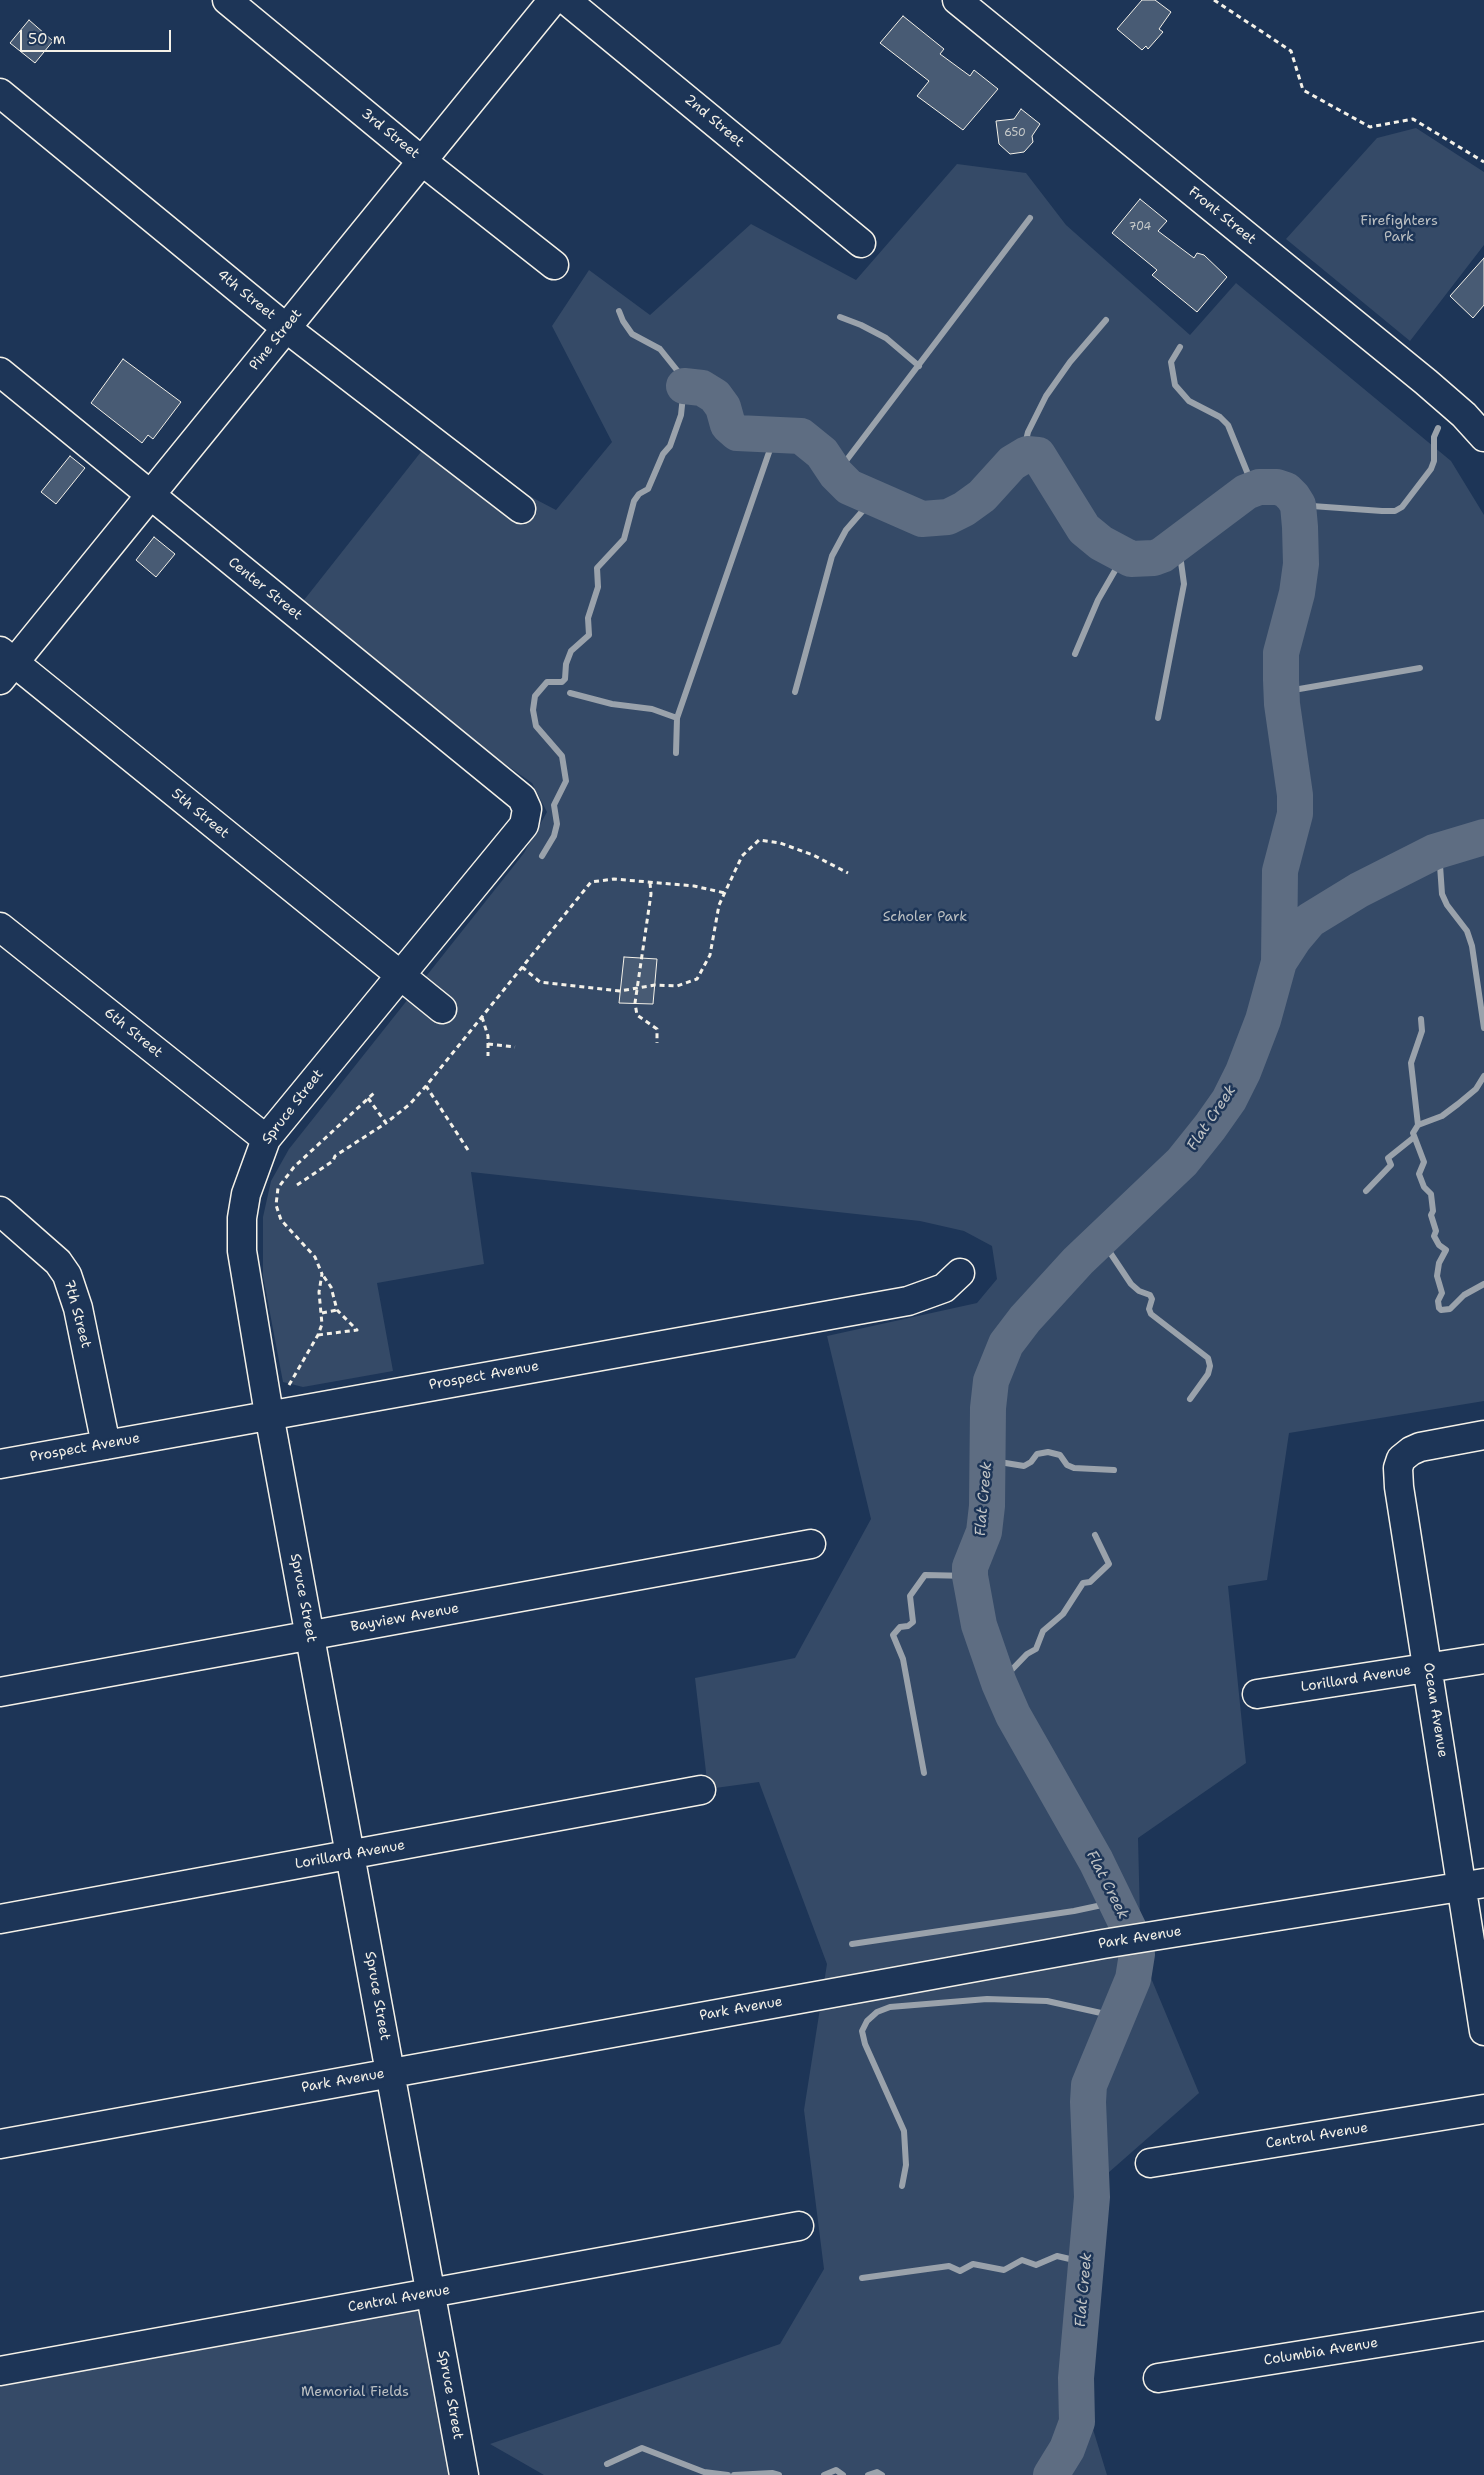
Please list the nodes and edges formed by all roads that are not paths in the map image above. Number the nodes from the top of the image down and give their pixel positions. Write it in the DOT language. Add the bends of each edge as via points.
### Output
graph roads {
  1 [pos="227,0"];
  2 [pos="552,0"];
  3 [pos="566,0"];
  4 [pos="957,0"];
  5 [pos="0,93"];
  6 [pos="422,161"];
  7 [pos="860,243"];
  8 [pos="554,265"];
  9 [pos="286,328"];
  10 [pos="0,372"];
  11 [pos="1484,436"];
  12 [pos="150,495"];
  13 [pos="520,509"];
  14 [pos="5,665"];
  15 [pos="526,808"];
  16 [pos="0,927"];
  17 [pos="400,976"];
  18 [pos="442,1009"];
  19 [pos="266,1139"];
  20 [pos="0,1210"];
  21 [pos="960,1272"];
  22 [pos="269,1414"];
  23 [pos="1475,1436"];
  24 [pos="106,1445"];
  25 [pos="0,1464"];
  26 [pos="811,1544"];
  27 [pos="310,1636"];
  28 [pos="1484,1658"];
  29 [pos="1428,1668"];
  30 [pos="0,1692"];
  31 [pos="1257,1694"];
  32 [pos="700,1790"];
  33 [pos="351,1855"];
  34 [pos="1473,1885"];
  35 [pos="0,1919"];
  36 [pos="1484,2031"];
  37 [pos="390,2072"];
  38 [pos="1484,2109"];
  39 [pos="0,2144"];
  40 [pos="1150,2163"];
  41 [pos="799,2226"];
  42 [pos="431,2293"];
  43 [pos="1484,2326"];
  44 [pos="0,2371"];
  45 [pos="1158,2378"];
  46 [pos="464,2475"];
  1 -- 6 [label="street, 3rd Street"];
  2 -- 6 [label="street, Pine Street"];
  3 -- 7 [label="street, 2nd Street"];
  4 -- 11 [label="street, Front Street" via="1418,376"];
  5 -- 9 [label="street, 4th Street"];
  6 -- 8 [label="street, 3rd Street"];
  6 -- 9 [label="street, Pine Street"];
  9 -- 12 [label="street, Pine Street"];
  9 -- 13 [label="street, 4th Street"];
  10 -- 12 [label="street, Center Street"];
  12 -- 14 [label="street, Pine Street"];
  12 -- 15 [label="street, Center Street" via="522,798"];
  14 -- 17 [label="street, 5th Street"];
  15 -- 17 [label="street, Spruce Street" via="524,825"];
  16 -- 19 [label="street, 6th Street"];
  17 -- 18 [label="street, 5th Street"];
  17 -- 19 [label="street, Spruce Street"];
  19 -- 22 [label="street, Spruce Street" via="246,1194 242,1251"];
  20 -- 24 [label="street, 7th Street" via="58,1262 67,1275 78,1308"];
  21 -- 22 [label="street, Prospect Avenue" via="944,1288 908,1301"];
  22 -- 24 [label="street, Prospect Avenue"];
  22 -- 27 [label="street, Spruce Street"];
  23 -- 29 [label="street, Ocean Avenue" via="1411,1451 1401,1459 1398,1468"];
  24 -- 25 [label="street, Prospect Avenue"];
  26 -- 27 [label="street, Bayview Avenue"];
  27 -- 30 [label="street, Bayview Avenue"];
  27 -- 33 [label="street, Spruce Street"];
  28 -- 29 [label="street, Lorillard Avenue"];
  29 -- 31 [label="street, Lorillard Avenue"];
  29 -- 34 [label="street, Ocean Avenue"];
  32 -- 33 [label="street, Lorillard Avenue"];
  33 -- 35 [label="street, Lorillard Avenue"];
  33 -- 37 [label="street, Spruce Street"];
  34 -- 36 [label="street, Ocean Avenue"];
  34 -- 37 [label="street, Park Avenue" via="1103,1944"];
  37 -- 39 [label="street, Park Avenue"];
  37 -- 42 [label="street, Spruce Street"];
  38 -- 40 [label="street, Central Avenue"];
  41 -- 42 [label="street, Central Avenue"];
  42 -- 44 [label="street, Central Avenue"];
  42 -- 46 [label="street, Spruce Street"];
  43 -- 45 [label="street, Columbia Avenue"];
}
